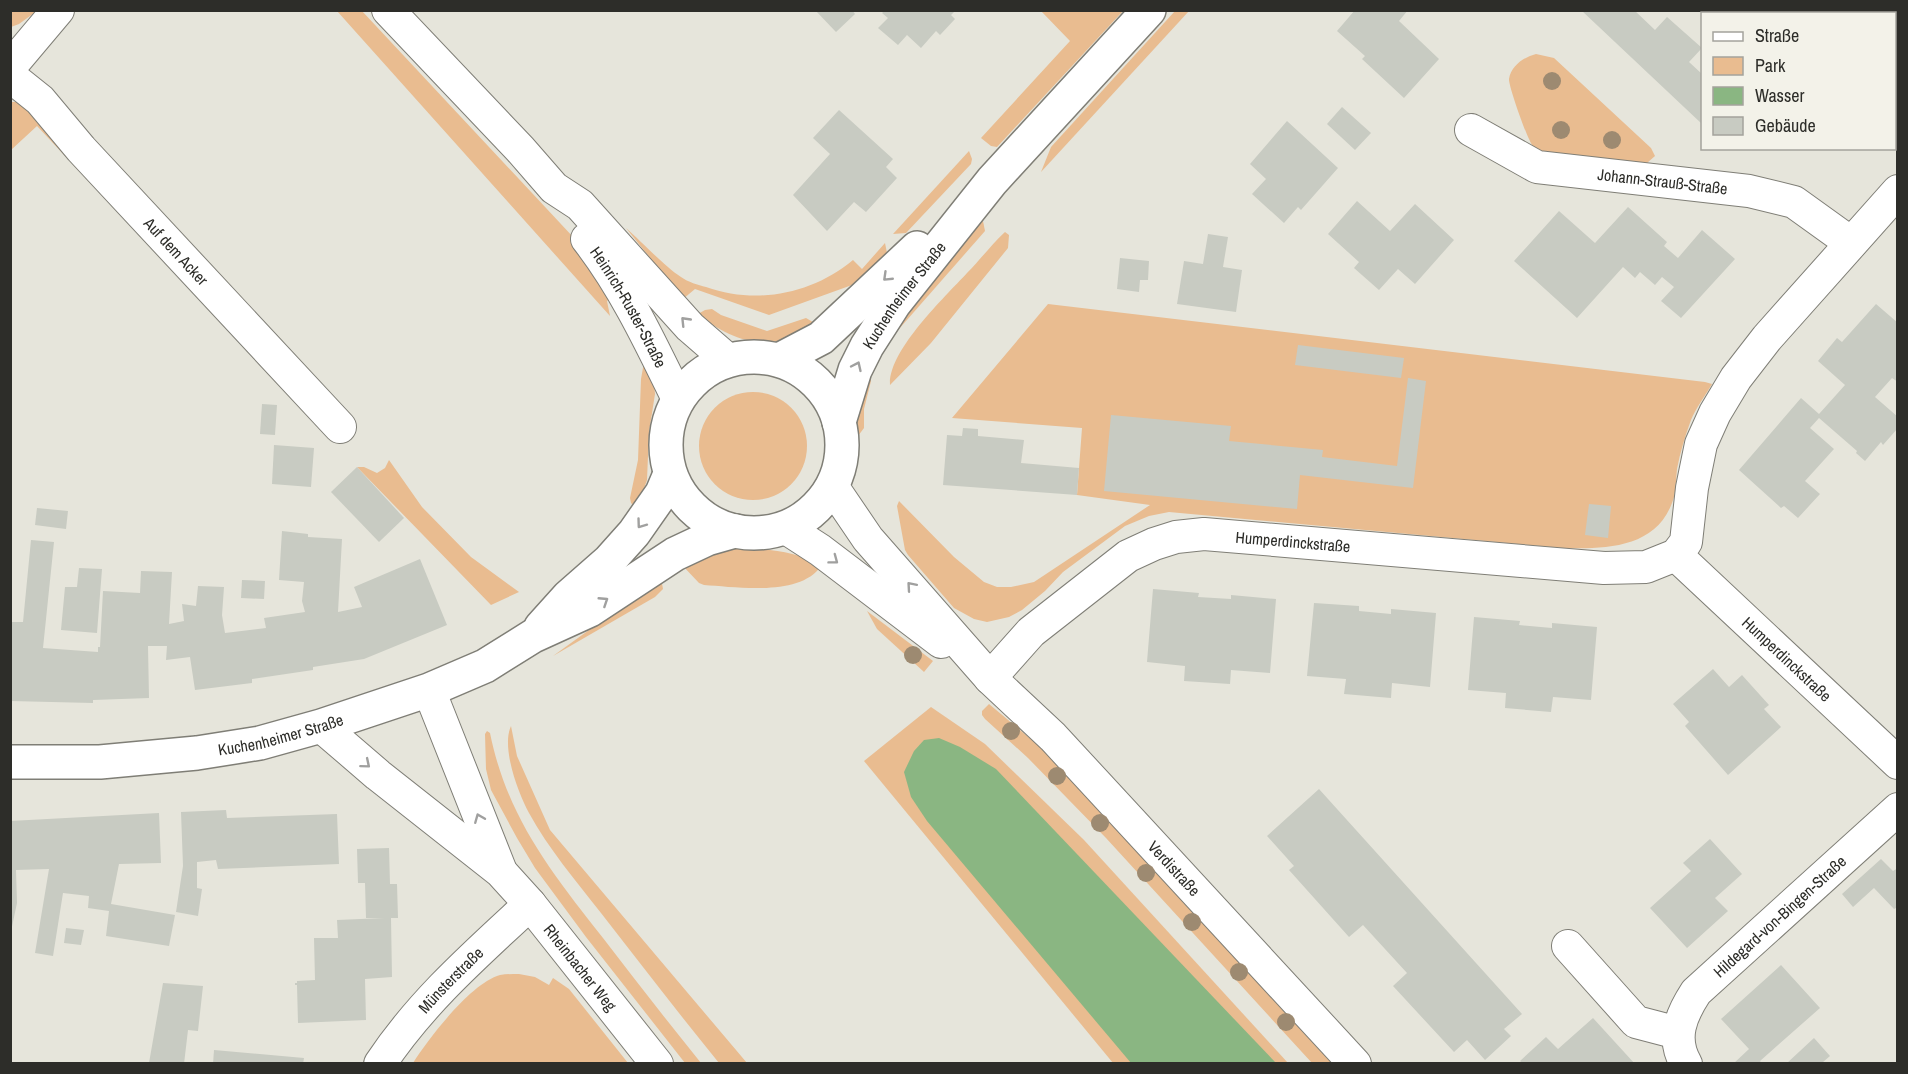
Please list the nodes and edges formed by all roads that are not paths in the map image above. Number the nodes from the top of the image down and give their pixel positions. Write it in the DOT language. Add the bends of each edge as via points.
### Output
graph roads {
  1 [pos="58,10"];
  2 [pos="388,10"];
  3 [pos="1149,10"];
  4 [pos="10,68"];
  5 [pos="10,76"];
  6 [pos="1471,129"];
  7 [pos="992,181"];
  8 [pos="554,188"];
  9 [pos="1898,190"];
  10 [pos="1851,243"];
  11 [pos="728,360"];
  12 [pos="779,360"];
  13 [pos="678,399"];
  14 [pos="839,422"];
  15 [pos="340,427"];
  16 [pos="670,474"];
  17 [pos="832,486"];
  18 [pos="786,528"];
  19 [pos="735,531"];
  20 [pos="1676,555"];
  21 [pos="533,636"];
  22 [pos="990,678"];
  23 [pos="429,690"];
  24 [pos="321,726"];
  25 [pos="10,762"];
  26 [pos="1898,762"];
  27 [pos="1898,809"];
  28 [pos="501,872"];
  29 [pos="530,904"];
  30 [pos="1568,946"];
  31 [pos="1678,1033"];
  32 [pos="380,1064"];
  33 [pos="657,1064"];
  34 [pos="1355,1064"];
  35 [pos="1686,1064"];
  1 -- 4 [label="street"];
  2 -- 8 [label="street, Heinrich-Ruster-Straße"];
  3 -- 7 [label="main road, Kuchenheimer Straße"];
  5 -- 15 [label="street, Auf dem Acker" via="40,100"];
  6 -- 10 [label="street, Johann-Strauß-Straße" via="1537,167 1749,191 1794,202"];
  7 -- 12 [label="main road, Kuchenheimer Straße, one-way" via="821,338"];
  14 -- 7 [label="main road, Kuchenheimer Straße, one-way" via="867,346 894,304"];
  11 -- 8 [label="street, Heinrich-Ruster-Straße, one-way" via="690,327 580,205"];
  8 -- 13 [label="street, Heinrich-Ruster-Straße" via="567,216 613,274"];
  9 -- 10 [label="street"];
  10 -- 20 [label="street" via="1767,338 1715,413 1698,456 1686,542"];
  11 -- 12 [label="main road" via="754,356"];
  11 -- 13 [label="main road" via="705,371"];
  12 -- 14 [label="main road" via="812,379 829,398"];
  13 -- 16 [label="main road" via="666,436"];
  14 -- 17 [label="main road" via="842,448"];
  16 -- 19 [label="main road" via="690,507 711,522"];
  16 -- 21 [label="main road, Kuchenheimer Straße, one-way" via="634,534"];
  17 -- 18 [label="main road" via="808,515"];
  22 -- 17 [label="street, Verdistraße, one-way" via="868,539"];
  18 -- 19 [label="main road" via="760,533"];
  18 -- 22 [label="street, Verdistraße, one-way"];
  21 -- 19 [label="main road, Kuchenheimer Straße, one-way" via="590,610 675,554"];
  20 -- 22 [label="street, Humperdinckstraße" via="1646,567 1604,568 1204,534 1176,537 1128,556 1104,573 1031,632"];
  20 -- 26 [label="street, Humperdinckstraße"];
  21 -- 23 [label="main road, Kuchenheimer Straße" via="485,666"];
  22 -- 34 [label="street, Verdistraße" via="1053,737"];
  23 -- 24 [label="main road, Kuchenheimer Straße"];
  28 -- 23 [label="street, Rheinbacher Weg, one-way"];
  24 -- 25 [label="main road, Kuchenheimer Straße" via="197,753 100,762"];
  24 -- 28 [label="street, Rheinbacher Weg, one-way"];
  27 -- 31 [label="street, Hildegard-von-Bingen-Straße" via="1696,992 1683,1014"];
  28 -- 29 [label="street, Rheinbacher Weg"];
  29 -- 32 [label="street, Münsterstraße" via="458,970"];
  29 -- 33 [label="street, Rheinbacher Weg"];
  30 -- 31 [label="street" via="1636,1022"];
  31 -- 35 [label="street"];
}
